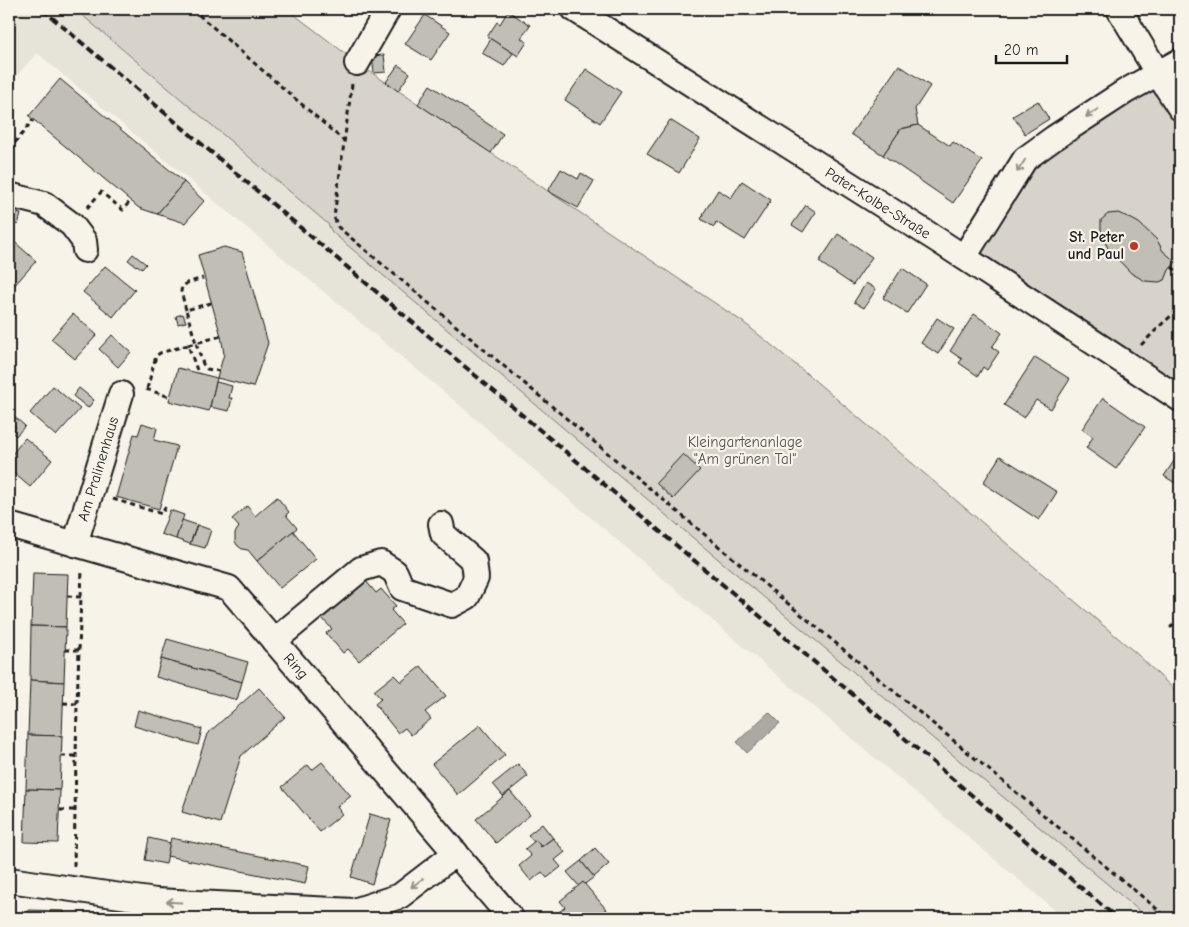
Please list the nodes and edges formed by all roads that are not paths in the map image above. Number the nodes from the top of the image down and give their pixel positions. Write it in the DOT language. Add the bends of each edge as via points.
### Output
graph roads {
  1 [pos="388,9"];
  2 [pos="574,9"];
  3 [pos="1119,9"];
  4 [pos="1180,61"];
  5 [pos="357,62"];
  6 [pos="1158,74"];
  7 [pos="1180,108"];
  8 [pos="9,195"];
  9 [pos="85,250"];
  10 [pos="964,258"];
  11 [pos="121,394"];
  12 [pos="1180,399"];
  13 [pos="441,524"];
  14 [pos="11,532"];
  15 [pos="79,554"];
  16 [pos="274,641"];
  17 [pos="456,854"];
  18 [pos="9,880"];
  19 [pos="512,918"];
  1 -- 5 [label="street"];
  2 -- 10 [label="street, Pater-Kolbe-Straße"];
  3 -- 6 [label="street"];
  4 -- 6 [label="street"];
  6 -- 7 [label="street"];
  6 -- 10 [label="street, one-way" via="1126,91 1025,159"];
  8 -- 9 [label="street" via="44,204 72,225 84,241"];
  10 -- 12 [label="street, Pater-Kolbe-Straße"];
  11 -- 15 [label="street, Am Pralinenhaus"];
  13 -- 16 [label="street" via="442,534 474,561 476,578 467,597 452,605 402,588 395,572 381,563 361,569"];
  14 -- 15 [label="street, Ring"];
  15 -- 16 [label="street, Ring" via="229,588"];
  16 -- 17 [label="street, Ring"];
  17 -- 18 [label="street, one-way" via="400,896 354,912 156,901"];
  17 -- 19 [label="street, Ring"];
}
